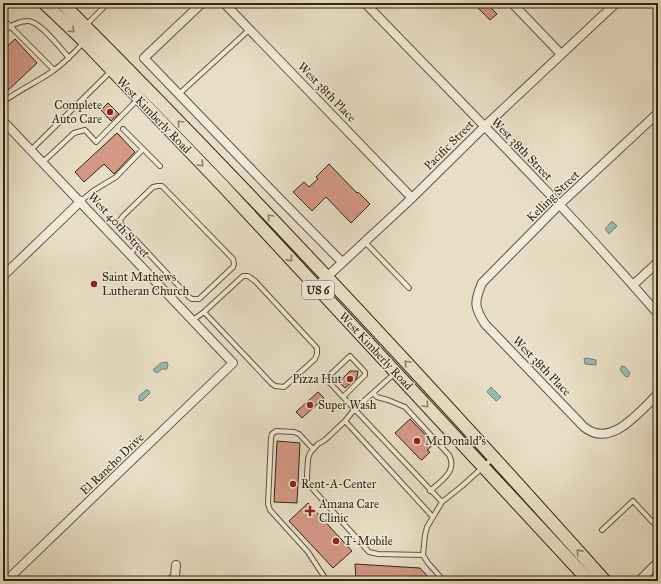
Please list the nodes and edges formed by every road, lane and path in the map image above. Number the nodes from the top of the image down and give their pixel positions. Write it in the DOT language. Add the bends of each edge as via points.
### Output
graph roads {
  1 [pos="44,3"];
  2 [pos="102,3"];
  3 [pos="202,3"];
  4 [pos="224,3"];
  5 [pos="365,3"];
  6 [pos="512,3"];
  7 [pos="616,3"];
  8 [pos="67,5"];
  9 [pos="3,19"];
  10 [pos="10,26"];
  11 [pos="85,26"];
  12 [pos="250,30"];
  13 [pos="3,32"];
  14 [pos="84,42"];
  15 [pos="561,54"];
  16 [pos="69,58"];
  17 [pos="54,70"];
  18 [pos="111,71"];
  19 [pos="179,95"];
  20 [pos="138,99"];
  21 [pos="3,101"];
  22 [pos="658,113"];
  23 [pos="3,121"];
  24 [pos="484,127"];
  25 [pos="123,129"];
  26 [pos="143,149"];
  27 [pos="32,150"];
  28 [pos="43,162"];
  29 [pos="160,166"];
  30 [pos="412,198"];
  31 [pos="81,201"];
  32 [pos="559,205"];
  33 [pos="365,241"];
  34 [pos="140,244"];
  35 [pos="130,254"];
  36 [pos="342,262"];
  37 [pos="658,262"];
  38 [pos="3,276"];
  39 [pos="327,277"];
  40 [pos="633,285"];
  41 [pos="316,288"];
  42 [pos="409,288"];
  43 [pos="476,304"];
  44 [pos="204,312"];
  45 [pos="658,314"];
  46 [pos="193,320"];
  47 [pos="234,363"];
  48 [pos="396,372"];
  49 [pos="373,393"];
  50 [pos="658,394"];
  51 [pos="343,397"];
  52 [pos="354,410"];
  53 [pos="345,421"];
  54 [pos="313,449"];
  55 [pos="494,457"];
  56 [pos="484,466"];
  57 [pos="430,491"];
  58 [pos="442,502"];
  59 [pos="432,516"];
  60 [pos="658,528"];
  61 [pos="602,530"];
  62 [pos="423,555"];
  63 [pos="658,562"];
  64 [pos="176,565"];
  65 [pos="6,581"];
  66 [pos="170,581"];
  67 [pos="327,581"];
  68 [pos="444,581"];
  69 [pos="589,581"];
  70 [pos="605,581"];
  71 [pos="639,581"];
  1 -- 14 [label="main road, West Kimberly Road / US 6, one-way"];
  2 -- 11 [label="lane" via="105,6"];
  3 -- 19 [label="street" via="144,58"];
  4 -- 12 [label="street, West 38th Place"];
  5 -- 24 [label="street, West 38th Street"];
  6 -- 15 [label="street"];
  7 -- 15 [label="street, Pacific Street"];
  8 -- 11 [label="main road, West Kimberly Road / US 6"];
  9 -- 10 [label="lane"];
  10 -- 13 [label="lane"];
  10 -- 16 [label="lane" via="28,21 38,25"];
  10 -- 17 [label="lane"];
  39 -- 11 [label="main road, West Kimberly Road / US 6, one-way"];
  12 -- 19 [label="lane"];
  12 -- 30 [label="street, West 38th Place"];
  14 -- 16 [label="lane"];
  14 -- 18 [label="main road, West Kimberly Road / US 6"];
  15 -- 24 [label="street, Pacific Street"];
  16 -- 17 [label="lane"];
  17 -- 21 [label="lane"];
  18 -- 20 [label="main road, West Kimberly Road / US 6"];
  18 -- 27 [label="lane"];
  19 -- 36 [label="street"];
  20 -- 28 [label="lane" via="96,142 85,130 74,133"];
  20 -- 41 [label="main road, West Kimberly Road / US 6, one-way" via="223,186"];
  22 -- 32 [label="street, Kelling Street"];
  23 -- 27 [label="street, West 40th Street"];
  24 -- 30 [label="street, Pacific Street"];
  24 -- 32 [label="street, West 38th Street"];
  25 -- 26 [label="lane"];
  26 -- 29 [label="lane"];
  26 -- 31 [label="lane" via="116,177"];
  27 -- 28 [label="street, West 40th Street"];
  28 -- 31 [label="street, West 40th Street"];
  30 -- 33 [label="street, Pacific Street"];
  31 -- 35 [label="street, West 40th Street"];
  31 -- 38 [label="street"];
  32 -- 40 [label="street, West 38th Street"];
  32 -- 43 [label="street, Kelling Street" via="482,283"];
  33 -- 36 [label="street, Pacific Street"];
  33 -- 42 [label="lane"];
  34 -- 34 [label="lane" via="192,299 199,299 234,264 233,259 162,186 153,187 120,220"];
  34 -- 35 [label="lane"];
  35 -- 46 [label="street, West 40th Street"];
  36 -- 39 [label="street, Pacific Street"];
  37 -- 40 [label="street"];
  39 -- 41 [label="street, Pacific Street"];
  55 -- 39 [label="main road, West Kimberly Road / US 6, one-way"];
  40 -- 45 [label="street, West 38th Street"];
  41 -- 48 [label="main road, West Kimberly Road / US 6"];
  43 -- 50 [label="street, West 38th Place" via="478,313 486,324 591,432 615,432"];
  44 -- 44 [label="lane" via="276,386 284,387 315,359 317,354 317,348 312,342 248,276 239,278"];
  44 -- 46 [label="lane"];
  46 -- 47 [label="street, West 40th Street"];
  47 -- 65 [label="street, El Rancho Drive"];
  48 -- 49 [label="lane"];
  48 -- 56 [label="main road, West Kimberly Road / US 6, one-way"];
  49 -- 52 [label="lane"];
  49 -- 57 [label="lane" via="377,397 405,407 449,455 451,470"];
  51 -- 51 [label="lane" via="365,375 350,356 330,375 328,381"];
  51 -- 52 [label="lane"];
  52 -- 53 [label="lane"];
  52 -- 57 [label="lane"];
  53 -- 54 [label="lane"];
  53 -- 59 [label="lane"];
  54 -- 62 [label="lane" via="308,455 307,482 370,552"];
  54 -- 67 [label="lane" via="294,432 276,431 272,434 268,504 270,510 308,552"];
  55 -- 56 [label="lane"];
  70 -- 55 [label="main road, West Kimberly Road / US 6, one-way"];
  56 -- 58 [label="lane"];
  56 -- 69 [label="main road, West Kimberly Road / US 6"];
  57 -- 58 [label="lane"];
  58 -- 59 [label="lane"];
  59 -- 62 [label="lane" via="424,535"];
  60 -- 61 [label="lane" via="633,501"];
  62 -- 68 [label="lane"];
  63 -- 71 [label="street"];
  64 -- 66 [label="street" via="175,576"];
}
